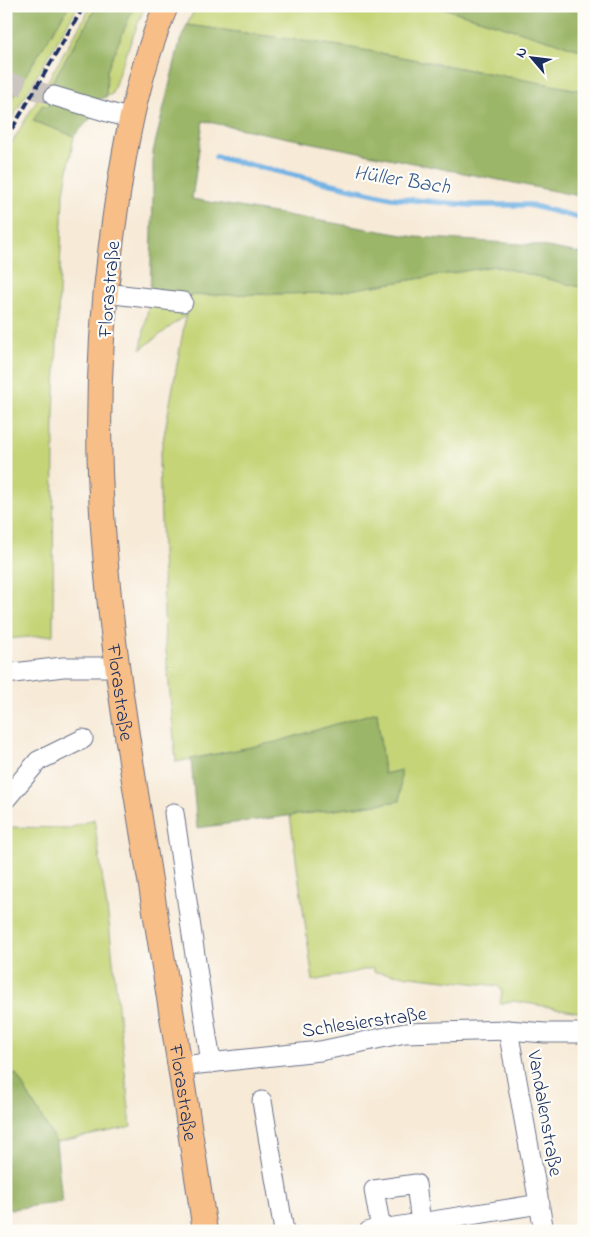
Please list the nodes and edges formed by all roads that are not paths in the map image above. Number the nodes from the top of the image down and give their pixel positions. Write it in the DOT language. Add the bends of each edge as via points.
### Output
graph roads {
  1 [pos="166,6"];
  2 [pos="54,96"];
  3 [pos="131,119"];
  4 [pos="105,293"];
  5 [pos="183,302"];
  6 [pos="118,667"];
  7 [pos="6,674"];
  8 [pos="84,739"];
  9 [pos="6,799"];
  10 [pos="174,813"];
  11 [pos="508,1030"];
  12 [pos="584,1033"];
  13 [pos="212,1063"];
  14 [pos="181,1066"];
  15 [pos="262,1101"];
  16 [pos="540,1204"];
  17 [pos="421,1223"];
  18 [pos="375,1230"];
  19 [pos="205,1231"];
  20 [pos="284,1231"];
  21 [pos="544,1231"];
  1 -- 3 [label="main road, Florastraße" via="145,63"];
  2 -- 3 [label="street"];
  3 -- 4 [label="main road, Florastraße"];
  4 -- 5 [label="street"];
  4 -- 6 [label="main road, Florastraße" via="100,471"];
  6 -- 7 [label="street" via="63,667"];
  6 -- 14 [label="main road, Florastraße"];
  8 -- 9 [label="street" via="38,760"];
  10 -- 13 [label="street"];
  11 -- 12 [label="street, Schlesierstraße"];
  11 -- 13 [label="street, Schlesierstraße" via="405,1033 320,1051"];
  11 -- 16 [label="street, Vandalenstraße"];
  13 -- 14 [label="street, Schlesierstraße"];
  14 -- 19 [label="main road, Florastraße"];
  15 -- 20 [label="street"];
  16 -- 17 [label="street, Vandalenstraße"];
  16 -- 21 [label="street, Vandalenstraße"];
  17 -- 18 [label="street, Vandalenstraße"];
  17 -- 18 [label="street, Vandalenstraße" via="416,1184 374,1190"];
}
